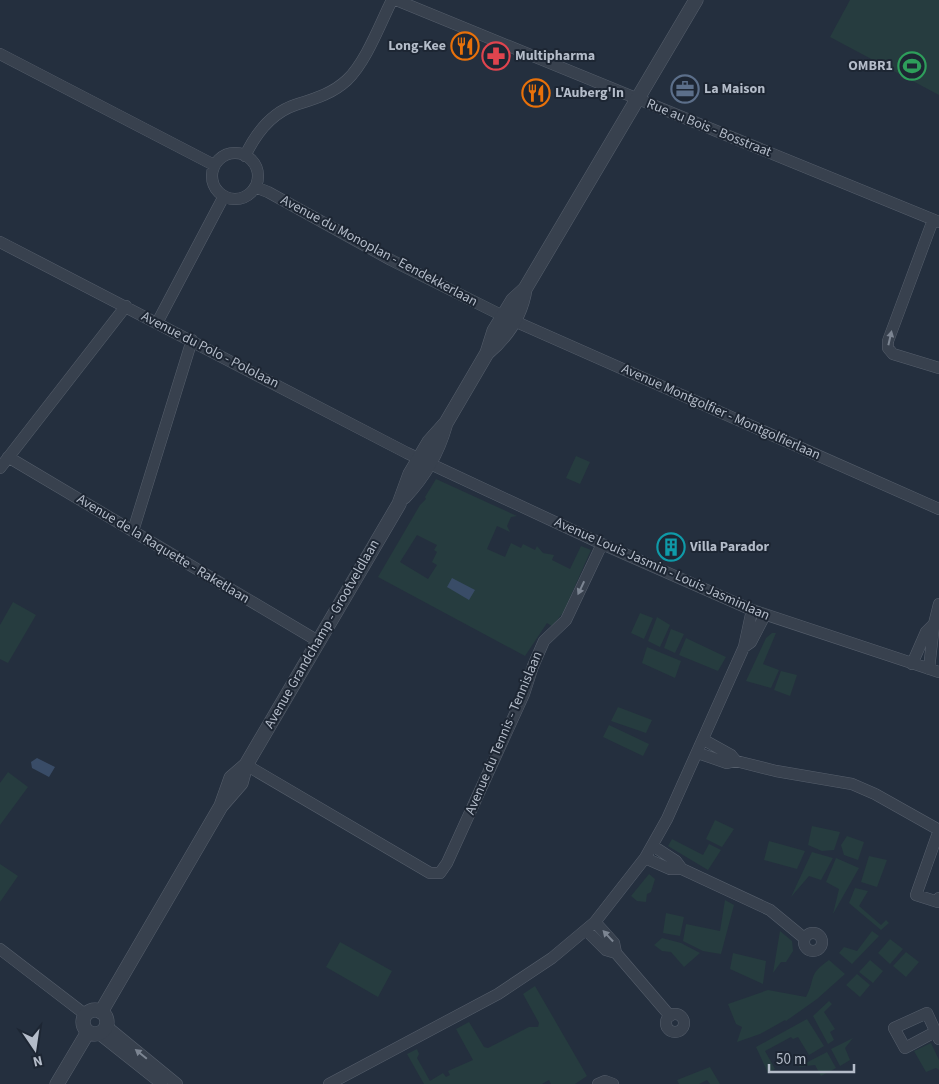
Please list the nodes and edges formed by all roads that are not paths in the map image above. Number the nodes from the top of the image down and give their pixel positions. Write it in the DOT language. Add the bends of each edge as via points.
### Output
graph roads {
  1 [pos="392,0"];
  2 [pos="396,0"];
  3 [pos="696,0"];
  4 [pos="0,54"];
  5 [pos="638,99"];
  6 [pos="245,156"];
  7 [pos="214,165"];
  8 [pos="255,187"];
  9 [pos="224,196"];
  10 [pos="936,221"];
  11 [pos="0,242"];
  12 [pos="126,306"];
  13 [pos="508,319"];
  14 [pos="157,323"];
  15 [pos="192,340"];
  16 [pos="939,368"];
  17 [pos="8,457"];
  18 [pos="425,461"];
  19 [pos="0,468"];
  20 [pos="939,509"];
  21 [pos="133,531"];
  22 [pos="602,544"];
  23 [pos="939,604"];
  24 [pos="752,610"];
  25 [pos="765,615"];
  26 [pos="934,624"];
  27 [pos="318,641"];
  28 [pos="744,647"];
  29 [pos="912,664"];
  30 [pos="934,671"];
  31 [pos="704,740"];
  32 [pos="698,753"];
  33 [pos="736,762"];
  34 [pos="246,765"];
  35 [pos="939,830"];
  36 [pos="653,846"];
  37 [pos="645,858"];
  38 [pos="682,868"];
  39 [pos="939,898"];
  40 [pos="595,922"];
  41 [pos="586,930"];
  42 [pos="804,938"];
  43 [pos="0,949"];
  44 [pos="616,953"];
  45 [pos="86,1015"];
  46 [pos="670,1016"];
  47 [pos="99,1025"];
  48 [pos="57,1084"];
  49 [pos="162,1084"];
  50 [pos="177,1084"];
  51 [pos="329,1084"];
  52 [pos="598,1084"];
  53 [pos="613,1084"];
  1 -- 6 [label="street" via="359,65 347,80 331,92 275,116 261,129"];
  2 -- 5 [label="street, Rue au Bois - Bosstraat"];
  3 -- 5 [label="street, Avenue Grandchamp - Grootveldlaan"];
  4 -- 7 [label="street"];
  5 -- 10 [label="street, Rue au Bois - Bosstraat"];
  5 -- 13 [label="street, Avenue Grandchamp - Grootveldlaan" via="525,289 513,300"];
  6 -- 7 [label="street" via="225,155"];
  6 -- 8 [label="street" via="253,162 257,172"];
  7 -- 9 [label="street" via="214,186"];
  8 -- 9 [label="street" via="243,198"];
  8 -- 13 [label="street, Avenue du Monoplan - Eendekkerlaan"];
  9 -- 14 [label="street"];
  16 -- 10 [label="street, one-way" via="893,354 888,348"];
  11 -- 12 [label="street, Avenue du Polo - Pololaan"];
  12 -- 14 [label="street, Avenue du Polo - Pololaan"];
  12 -- 17 [label="street"];
  13 -- 18 [label="street, Avenue Grandchamp - Grootveldlaan" via="492,334 488,353 446,423 439,448"];
  13 -- 20 [label="street, Avenue Montgolfier - Montgolfierlaan"];
  14 -- 15 [label="street, Avenue du Polo - Pololaan"];
  15 -- 18 [label="street, Avenue du Polo - Pololaan"];
  15 -- 21 [label="street"];
  17 -- 19 [label="street"];
  17 -- 21 [label="street, Avenue de la Raquette - Raketlaan"];
  18 -- 22 [label="street, Avenue Louis Jasmin - Louis Jasminlaan"];
  18 -- 27 [label="street, Avenue Grandchamp - Grootveldlaan" via="420,480 399,504"];
  21 -- 27 [label="street, Avenue de la Raquette - Raketlaan"];
  22 -- 24 [label="street, Avenue Louis Jasmin - Louis Jasminlaan"];
  22 -- 34 [label="street, Avenue du Tennis - Tennislaan, one-way" via="566,620 544,640 524,694 440,872 430,873"];
  23 -- 26 [label="street"];
  24 -- 25 [label="street, Avenue Louis Jasmin - Louis Jasminlaan"];
  24 -- 28 [label="street"];
  25 -- 28 [label="street" via="751,642"];
  25 -- 29 [label="street, Avenue Louis Jasmin - Louis Jasminlaan"];
  26 -- 29 [label="street" via="926,632"];
  26 -- 30 [label="street"];
  27 -- 34 [label="street, Avenue Grandchamp - Grootveldlaan"];
  28 -- 31 [label="street"];
  29 -- 30 [label="street, Avenue Louis Jasmin - Louis Jasminlaan"];
  31 -- 32 [label="street"];
  31 -- 33 [label="street" via="731,755"];
  32 -- 33 [label="street" via="727,763"];
  32 -- 36 [label="street"];
  33 -- 35 [label="street" via="852,784"];
  34 -- 47 [label="street, Avenue Grandchamp - Grootveldlaan" via="241,783 221,806"];
  35 -- 39 [label="street" via="916,895 938,902"];
  36 -- 37 [label="street"];
  36 -- 38 [label="street"];
  37 -- 38 [label="street" via="670,869"];
  37 -- 40 [label="street"];
  38 -- 42 [label="street" via="770,910"];
  40 -- 41 [label="street"];
  44 -- 40 [label="street, one-way" via="614,943"];
  41 -- 44 [label="street" via="606,950"];
  41 -- 51 [label="street" via="498,994"];
  43 -- 45 [label="street"];
  44 -- 46 [label="street"];
  45 -- 47 [label="street" via="84,1026"];
  47 -- 48 [label="street, Avenue Grandchamp - Grootveldlaan"];
  47 -- 49 [label="street"];
  50 -- 47 [label="street, one-way" via="110,1029"];
  52 -- 53 [label="street" via="608,1081"];
}
